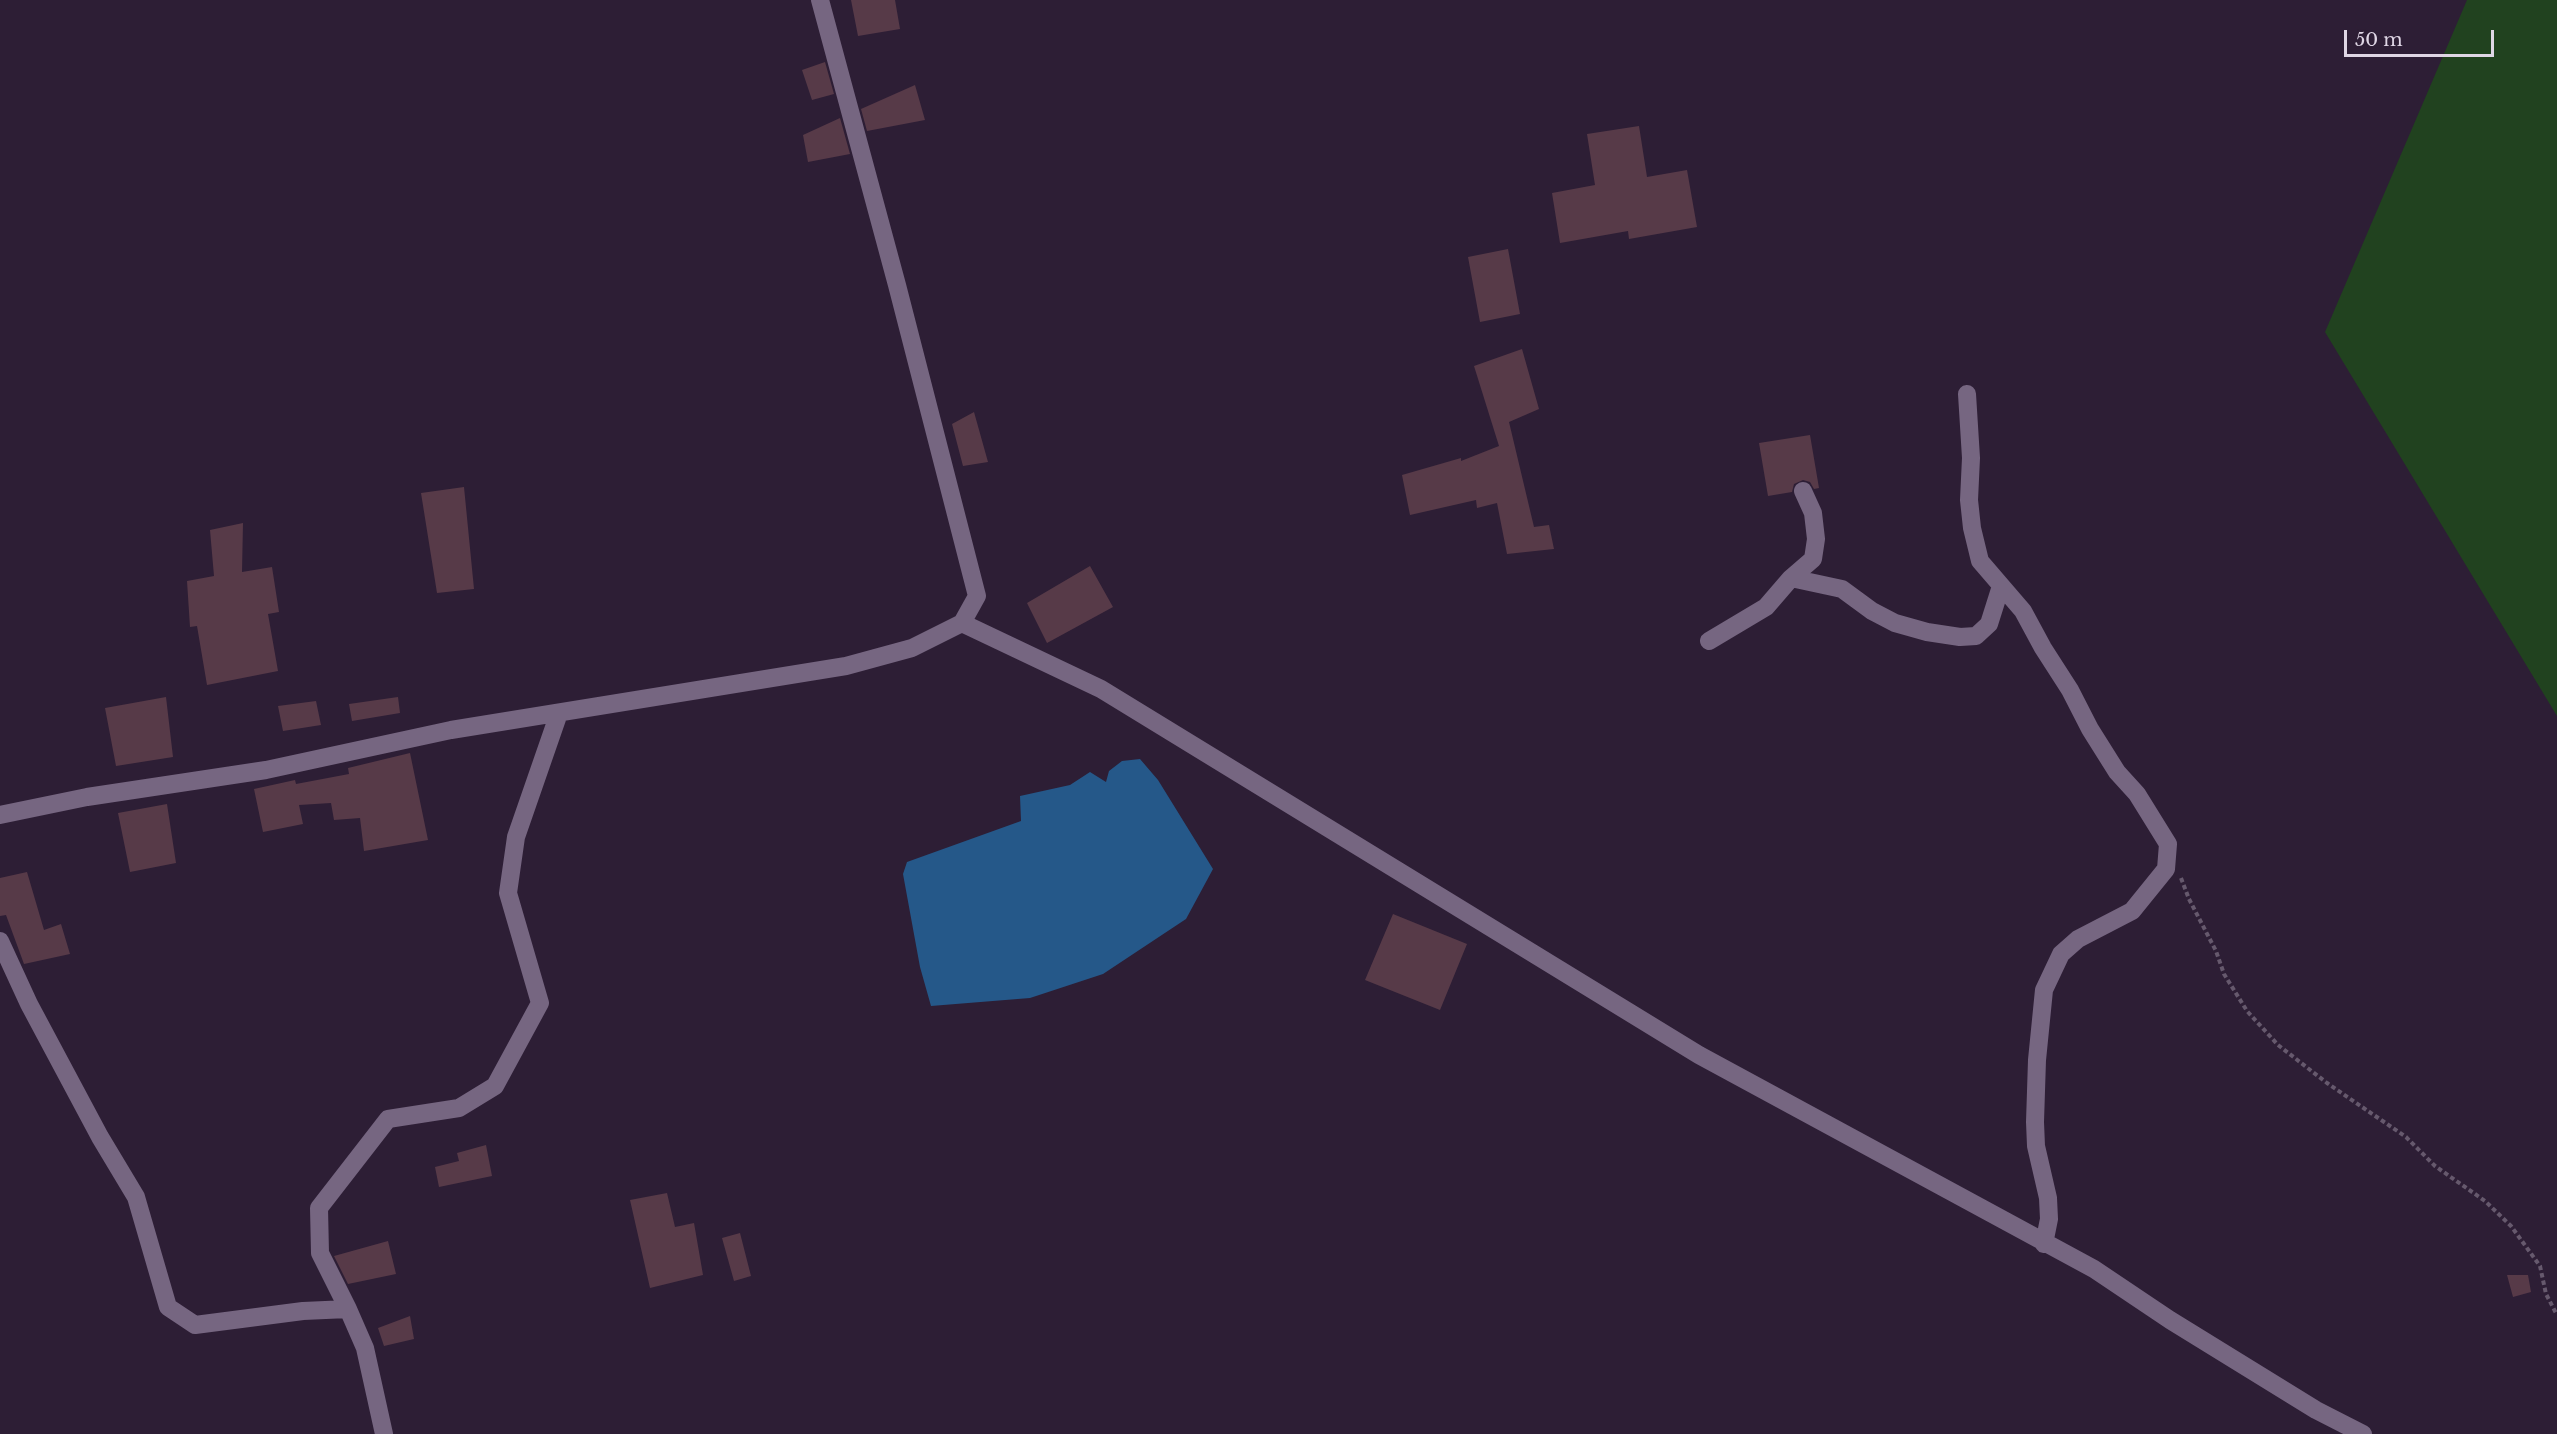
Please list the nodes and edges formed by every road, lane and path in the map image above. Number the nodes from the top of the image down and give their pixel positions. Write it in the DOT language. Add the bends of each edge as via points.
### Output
graph roads {
  1 [pos="820,0"];
  2 [pos="1967,394"];
  3 [pos="1803,491"];
  4 [pos="1791,578"];
  5 [pos="2001,586"];
  6 [pos="962,623"];
  7 [pos="1708,641"];
  8 [pos="559,713"];
  9 [pos="0,814"];
  10 [pos="2167,858"];
  11 [pos="0,941"];
  12 [pos="2044,1244"];
  13 [pos="348,1309"];
  14 [pos="2557,1315"];
  15 [pos="384,1434"];
  16 [pos="2363,1434"];
  1 -- 6 [label="street" via="977,596"];
  2 -- 5 [label="street" via="1972,528 1980,561"];
  3 -- 4 [label="street" via="1813,513 1816,539 1813,559"];
  4 -- 5 [label="street" via="1842,589 1895,623 1960,636 1976,636 1989,624"];
  4 -- 7 [label="street" via="1766,607"];
  5 -- 10 [label="street" via="2023,611 2090,729 2168,844"];
  6 -- 8 [label="street" via="912,648 846,666"];
  6 -- 12 [label="street" via="1101,689 1699,1055"];
  8 -- 9 [label="street" via="450,730 266,770"];
  8 -- 13 [label="street" via="516,837 508,893 540,1004 495,1086 459,1108 388,1119 319,1208 320,1253"];
  10 -- 12 [label="street" via="2166,869 2132,911 2078,939 2061,954 2044,990 2035,1122 2036,1146 2048,1198"];
  10 -- 14 [label="path" via="2180,875 2224,974 2247,1011 2278,1045 2406,1137 2435,1166 2485,1201 2511,1226 2540,1266 2546,1294"];
  11 -- 13 [label="street" via="34,1014 136,1197 168,1307 195,1325"];
  12 -- 16 [label="street" via="2094,1269 2316,1410"];
  13 -- 15 [label="street" via="365,1348"];
}
